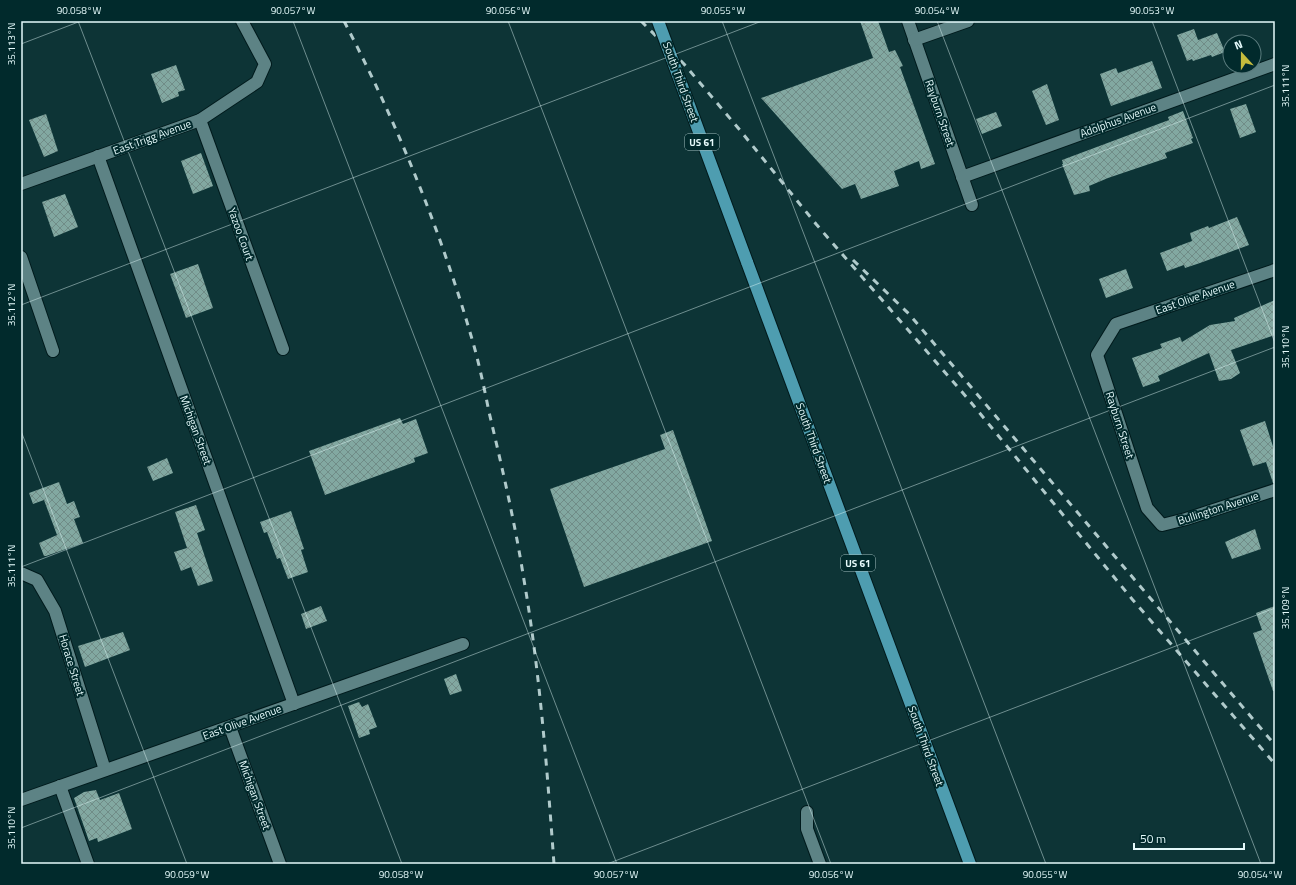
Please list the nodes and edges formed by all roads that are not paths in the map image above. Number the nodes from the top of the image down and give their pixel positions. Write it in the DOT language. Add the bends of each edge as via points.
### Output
graph roads {
  1 [pos="242,21"];
  2 [pos="658,21"];
  3 [pos="908,21"];
  4 [pos="968,21"];
  5 [pos="914,40"];
  6 [pos="1275,64"];
  7 [pos="200,120"];
  8 [pos="98,156"];
  9 [pos="962,177"];
  10 [pos="21,184"];
  11 [pos="972,205"];
  12 [pos="21,257"];
  13 [pos="1275,270"];
  14 [pos="1116,324"];
  15 [pos="283,349"];
  16 [pos="53,351"];
  17 [pos="1275,490"];
  18 [pos="1162,525"];
  19 [pos="21,574"];
  20 [pos="463,644"];
  21 [pos="294,704"];
  22 [pos="230,727"];
  23 [pos="105,770"];
  24 [pos="60,786"];
  25 [pos="21,800"];
  26 [pos="807,812"];
  27 [pos="88,864"];
  28 [pos="280,864"];
  29 [pos="820,864"];
  30 [pos="970,864"];
  1 -- 7 [label="street, East Trigg Avenue" via="265,64 257,82"];
  2 -- 30 [label="main road, South Third Street / US 61, bridge"];
  3 -- 5 [label="street, Rayburn Street"];
  4 -- 5 [label="street"];
  5 -- 9 [label="street, Rayburn Street"];
  6 -- 9 [label="street, Adolphus Avenue"];
  7 -- 8 [label="street, East Trigg Avenue"];
  7 -- 15 [label="street, Yazoo Court"];
  8 -- 10 [label="street, East Trigg Avenue"];
  8 -- 21 [label="street, Michigan Street"];
  9 -- 11 [label="street, Rayburn Street"];
  12 -- 16 [label="street"];
  13 -- 14 [label="street, East Olive Avenue"];
  14 -- 18 [label="street, Rayburn Street" via="1097,355 1147,508"];
  17 -- 18 [label="street, Bullington Avenue"];
  19 -- 23 [label="street, Horace Street" via="37,580 55,610"];
  20 -- 21 [label="street, East Olive Avenue"];
  21 -- 22 [label="street, East Olive Avenue"];
  22 -- 23 [label="street, East Olive Avenue"];
  22 -- 28 [label="street, Michigan Street"];
  23 -- 24 [label="street, East Olive Avenue"];
  24 -- 25 [label="street, East Olive Avenue"];
  24 -- 27 [label="street"];
  26 -- 29 [label="street" via="807,829"];
}
